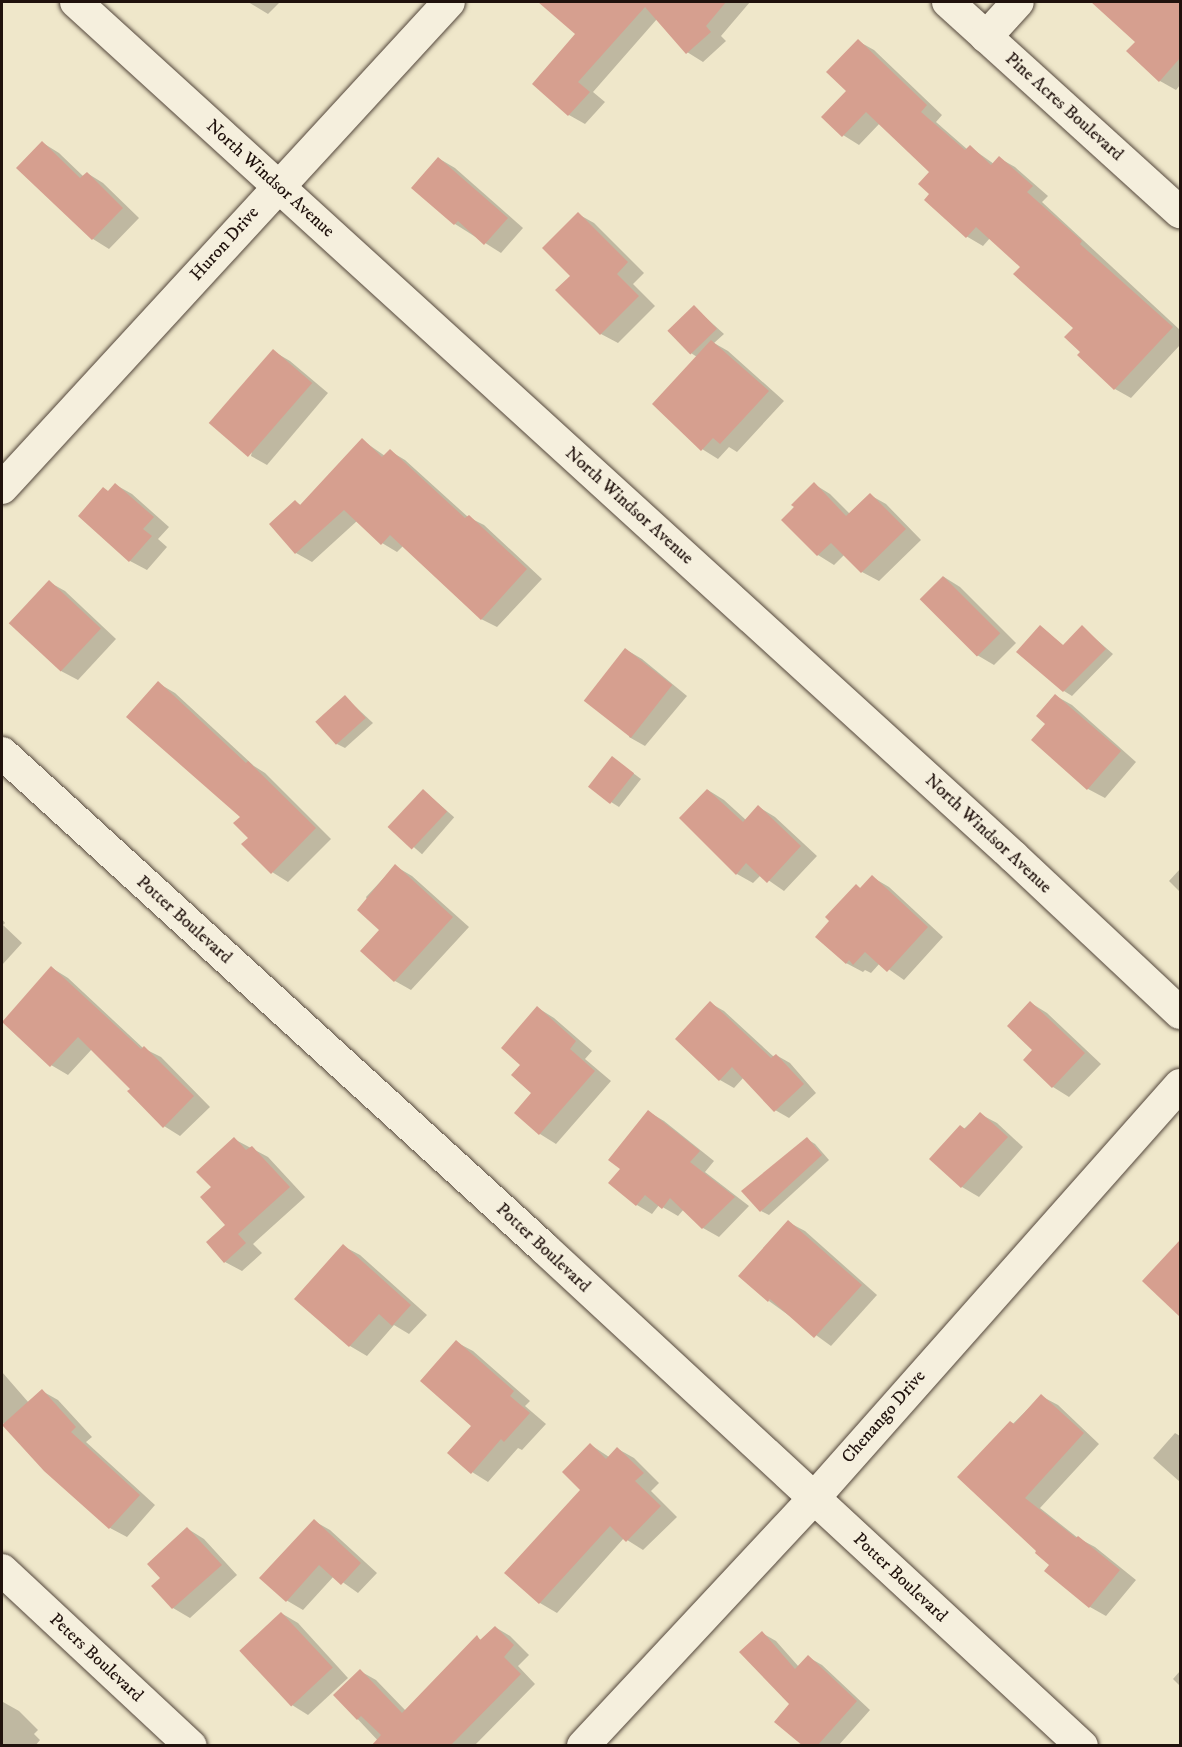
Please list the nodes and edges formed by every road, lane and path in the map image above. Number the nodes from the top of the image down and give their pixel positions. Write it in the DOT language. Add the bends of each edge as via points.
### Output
graph roads {
  1 [pos="76,2"];
  2 [pos="449,2"];
  3 [pos="948,2"];
  4 [pos="1018,2"];
  5 [pos="986,36"];
  6 [pos="278,186"];
  7 [pos="1180,212"];
  8 [pos="2,488"];
  9 [pos="2,753"];
  10 [pos="1180,1013"];
  11 [pos="1180,1085"];
  12 [pos="814,1498"];
  13 [pos="2,1570"];
  14 [pos="191,1746"];
  15 [pos="583,1746"];
  16 [pos="1082,1746"];
  1 -- 6 [label="street, North Windsor Avenue"];
  2 -- 6 [label="street, Huron Drive"];
  3 -- 5 [label="street, Pine Acres Boulevard"];
  4 -- 5 [label="street"];
  5 -- 7 [label="street, Pine Acres Boulevard"];
  6 -- 8 [label="street, Huron Drive"];
  6 -- 10 [label="street, North Windsor Avenue"];
  9 -- 12 [label="street, Potter Boulevard"];
  11 -- 12 [label="street, Chenango Drive"];
  12 -- 15 [label="street, Chenango Drive"];
  12 -- 16 [label="street, Potter Boulevard"];
  13 -- 14 [label="street, Peters Boulevard"];
}
